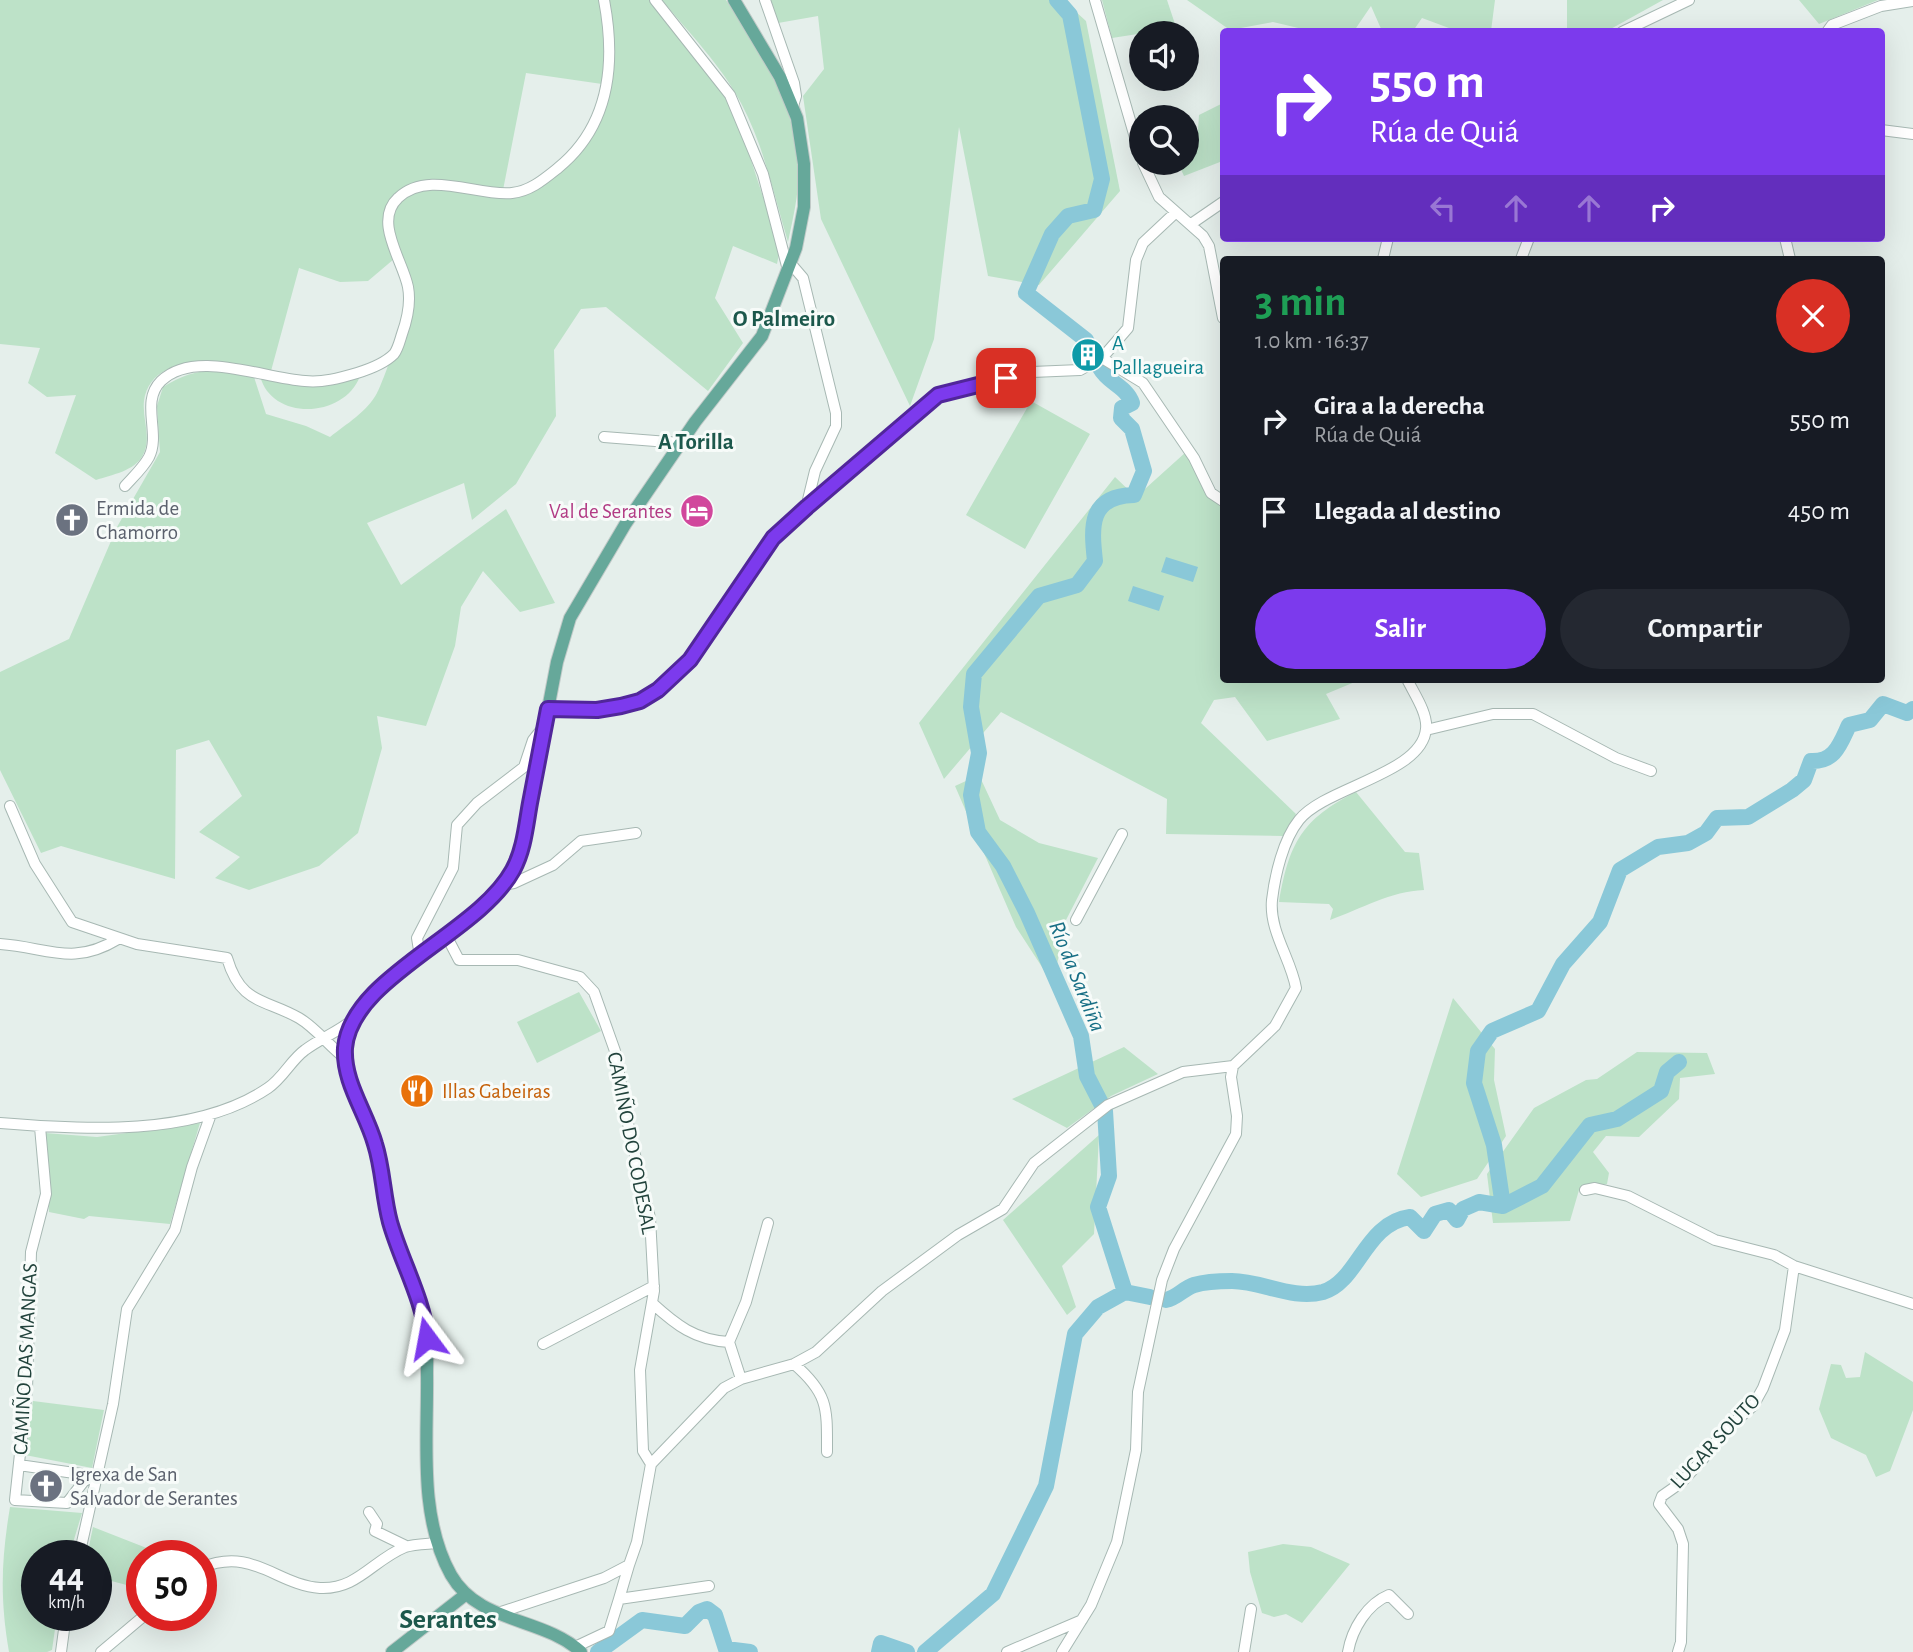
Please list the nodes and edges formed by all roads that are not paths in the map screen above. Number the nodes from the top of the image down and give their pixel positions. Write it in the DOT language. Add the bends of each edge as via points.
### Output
graph roads {
  1 [pos="604,0"];
  2 [pos="655,0"];
  3 [pos="734,0"];
  4 [pos="765,0"];
  5 [pos="1095,0"];
  6 [pos="1689,0"];
  7 [pos="1913,1"];
  8 [pos="1630,28"];
  9 [pos="1830,28"];
  10 [pos="793,106"];
  11 [pos="1129,116"];
  12 [pos="1885,130"];
  13 [pos="1913,134"];
  14 [pos="1149,175"];
  15 [pos="1220,204"];
  16 [pos="1175,213"];
  17 [pos="1191,224"];
  18 [pos="790,267"];
  19 [pos="1220,303"];
  20 [pos="1102,358"];
  21 [pos="604,437"];
  22 [pos="681,443"];
  23 [pos="125,486"];
  24 [pos="1220,498"];
  25 [pos="806,508"];
  26 [pos="1408,683"];
  27 [pos="548,709"];
  28 [pos="545,725"];
  29 [pos="1426,730"];
  30 [pos="1651,771"];
  31 [pos="10,806"];
  32 [pos="636,833"];
  33 [pos="1122,834"];
  34 [pos="503,884"];
  35 [pos="1076,919"];
  36 [pos="447,937"];
  37 [pos="118,939"];
  38 [pos="0,944"];
  39 [pos="420,956"];
  40 [pos="357,1016"];
  41 [pos="322,1039"];
  42 [pos="346,1040"];
  43 [pos="345,1058"];
  44 [pos="1233,1066"];
  45 [pos="211,1114"];
  46 [pos="0,1124"];
  47 [pos="40,1126"];
  48 [pos="1585,1190"];
  49 [pos="768,1223"];
  50 [pos="1794,1266"];
  51 [pos="654,1286"];
  52 [pos="652,1303"];
  53 [pos="1913,1304"];
  54 [pos="729,1342"];
  55 [pos="543,1344"];
  56 [pos="794,1364"];
  57 [pos="741,1379"];
  58 [pos="827,1452"];
  59 [pos="651,1464"];
  60 [pos="19,1465"];
  61 [pos="95,1476"];
  62 [pos="369,1512"];
  63 [pos="82,1540"];
  64 [pos="437,1543"];
  65 [pos="407,1546"];
  66 [pos="217,1565"];
  67 [pos="629,1565"];
  68 [pos="709,1586"];
  69 [pos="465,1595"];
  70 [pos="619,1599"];
  71 [pos="1251,1609"];
  72 [pos="498,1613"];
  73 [pos="1408,1614"];
  74 [pos="1082,1620"];
  75 [pos="64,1631"];
  76 [pos="126,1631"];
  77 [pos="578,1650"];
  78 [pos="61,1652"];
  79 [pos="100,1652"];
  80 [pos="392,1652"];
  81 [pos="1007,1652"];
  82 [pos="1062,1652"];
  83 [pos="1244,1652"];
  84 [pos="1348,1652"];
  85 [pos="1678,1652"];
  1 -- 23 [label="street" via="611,44 606,90 582,147 526,190 508,193 460,186 422,187 396,199 389,230 408,288 406,323 396,352 368,370 306,382 234,368 180,370 161,381 153,394 149,457"];
  2 -- 18 [label="street" via="730,95 763,174"];
  3 -- 10 [label="main road"];
  4 -- 10 [label="street" via="794,83"];
  5 -- 11 [label="street"];
  6 -- 8 [label="street"];
  7 -- 9 [label="street" via="1881,6"];
  10 -- 18 [label="main road" via="804,164 804,207"];
  12 -- 13 [label="street"];
  14 -- 16 [label="street" via="1159,197"];
  15 -- 17 [label="street"];
  16 -- 17 [label="street"];
  16 -- 20 [label="street" via="1143,243 1136,260 1128,328"];
  17 -- 19 [label="street" via="1209,246"];
  18 -- 22 [label="main road" via="762,337"];
  18 -- 25 [label="street" via="803,278 836,413"];
  20 -- 24 [label="street" via="1143,383 1194,458 1211,493"];
  20 -- 25 [label="street" via="1080,370 1032,372 938,395"];
  21 -- 22 [label="street"];
  22 -- 27 [label="main road" via="626,523 570,618"];
  25 -- 27 [label="street" via="773,538 690,660 658,690 621,706"];
  26 -- 29 [label="street"];
  27 -- 28 [label="main road"];
  28 -- 34 [label="main road" via="522,845"];
  28 -- 39 [label="street" via="533,740 524,767 477,803 457,825 453,868 417,938"];
  29 -- 30 [label="street" via="1493,714 1533,714 1616,758"];
  29 -- 44 [label="street" via="1423,739 1394,768 1313,807 1290,834 1272,901 1296,988 1275,1026"];
  31 -- 37 [label="street" via="35,864 72,922"];
  32 -- 34 [label="street" via="581,841 553,865"];
  33 -- 35 [label="street"];
  34 -- 36 [label="main road"];
  36 -- 39 [label="main road"];
  36 -- 51 [label="street, CAMIÑO DO CODESAL" via="459,960 517,960 580,977 594,992 615,1051 650,1218"];
  37 -- 38 [label="street" via="72,956"];
  37 -- 41 [label="street" via="227,958 247,995 300,1018"];
  39 -- 40 [label="main road" via="375,992"];
  40 -- 41 [label="street"];
  40 -- 42 [label="main road"];
  41 -- 42 [label="street" via="338,1035"];
  41 -- 43 [label="street"];
  41 -- 45 [label="street" via="302,1052 267,1089"];
  42 -- 43 [label="main road"];
  43 -- 64 [label="main road" via="375,1144 389,1220 426,1328 429,1498"];
  44 -- 56 [label="street" via="1183,1072 1108,1105 1034,1163 1003,1209 958,1234 865,1304 816,1352"];
  44 -- 74 [label="street" via="1236,1134 1174,1248 1162,1280 1138,1392 1129,1493 1117,1542"];
  45 -- 47 [label="street" via="91,1130"];
  45 -- 61 [label="street" via="175,1230 127,1309 113,1404"];
  46 -- 47 [label="street"];
  47 -- 60 [label="street, CAMIÑO DAS MANGAS" via="46,1194 31,1252"];
  48 -- 50 [label="street" via="1628,1196 1693,1231 1774,1255"];
  49 -- 54 [label="street" via="746,1302"];
  50 -- 53 [label="street"];
  50 -- 85 [label="street, LUGAR SOUTO" via="1786,1330 1753,1406 1724,1431 1659,1504 1683,1544"];
  51 -- 52 [label="street, CAMIÑO DO CODESAL"];
  51 -- 55 [label="street"];
  52 -- 54 [label="street" via="681,1329"];
  52 -- 59 [label="street, CAMIÑO DO CODESAL" via="640,1370 643,1451"];
  54 -- 57 [label="street"];
  56 -- 57 [label="street"];
  56 -- 58 [label="street" via="810,1378 828,1410"];
  57 -- 59 [label="street" via="724,1388"];
  59 -- 67 [label="street"];
  60 -- 61 [label="street"];
  60 -- 61 [label="street, CAMIÑO DAS MANGAS" via="15,1500 67,1503 84,1481"];
  61 -- 63 [label="street"];
  62 -- 65 [label="street" via="376,1531"];
  64 -- 65 [label="street"];
  64 -- 69 [label="main road"];
  65 -- 66 [label="street" via="351,1584 336,1587 302,1585 253,1563"];
  67 -- 70 [label="street"];
  67 -- 72 [label="street" via="604,1578"];
  68 -- 70 [label="street"];
  69 -- 72 [label="main road"];
  69 -- 80 [label="main road"];
  70 -- 77 [label="street" via="608,1631"];
  71 -- 83 [label="street"];
  72 -- 77 [label="main road"];
  73 -- 84 [label="street" via="1389,1595 1381,1599 1352,1631"];
  74 -- 81 [label="street"];
  74 -- 82 [label="street"];
  75 -- 78 [label="street"];
  76 -- 79 [label="street"];
}
